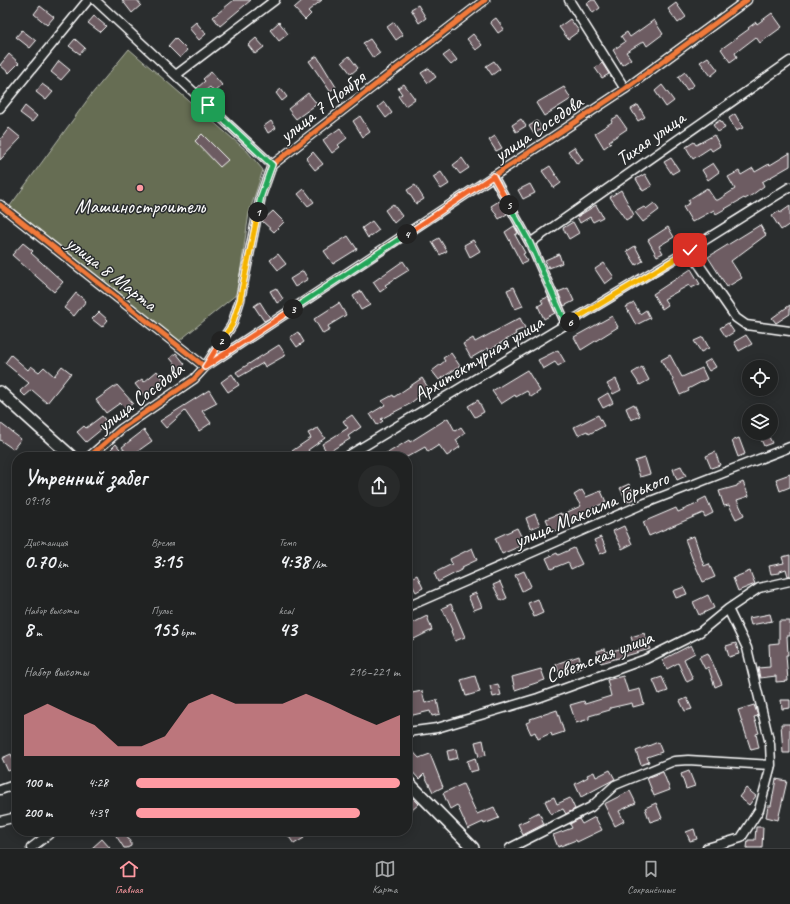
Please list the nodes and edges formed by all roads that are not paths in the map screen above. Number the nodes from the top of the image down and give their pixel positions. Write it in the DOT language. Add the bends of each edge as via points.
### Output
graph roads {
  1 [pos="88,0"];
  2 [pos="96,0"];
  3 [pos="275,0"];
  4 [pos="485,0"];
  5 [pos="569,0"];
  6 [pos="747,0"];
  7 [pos="790,61"];
  8 [pos="176,75"];
  9 [pos="625,89"];
  10 [pos="0,108"];
  11 [pos="272,165"];
  12 [pos="493,176"];
  13 [pos="790,187"];
  14 [pos="0,205"];
  15 [pos="530,243"];
  16 [pos="690,250"];
  17 [pos="566,324"];
  18 [pos="790,332"];
  19 [pos="205,367"];
  20 [pos="0,392"];
  21 [pos="790,447"];
  22 [pos="66,452"];
  23 [pos="95,452"];
  24 [pos="354,452"];
  25 [pos="790,582"];
  26 [pos="412,605"];
  27 [pos="728,609"];
  28 [pos="412,731"];
  29 [pos="771,765"];
  30 [pos="12,786"];
  31 [pos="412,786"];
  32 [pos="0,790"];
  33 [pos="12,818"];
  34 [pos="0,821"];
  35 [pos="47,836"];
  36 [pos="31,848"];
  37 [pos="473,848"];
  38 [pos="510,848"];
  39 [pos="707,848"];
  1 -- 10 [label="street"];
  2 -- 8 [label="street"];
  3 -- 8 [label="street"];
  4 -- 11 [label="street, улица 7 Ноября"];
  5 -- 9 [label="street"];
  6 -- 9 [label="street, улица Соседова"];
  7 -- 15 [label="street, Тихая улица"];
  8 -- 11 [label="street"];
  9 -- 12 [label="street, улица Соседова"];
  11 -- 19 [label="street, улица 7 Ноября" via="261,196 240,300 232,325"];
  12 -- 15 [label="street"];
  12 -- 19 [label="street, улица Соседова"];
  13 -- 16 [label="street, Архитектурная улица"];
  14 -- 19 [label="street, улица 8 Марта"];
  15 -- 17 [label="street"];
  16 -- 17 [label="street, Архитектурная улица"];
  16 -- 18 [label="street" via="736,318 746,325"];
  17 -- 24 [label="street, Архитектурная улица"];
  19 -- 23 [label="street, улица Соседова" via="194,379 121,429"];
  20 -- 22 [label="main road"];
  21 -- 26 [label="street, улица Максима Горького" via="643,504"];
  25 -- 27 [label="street, Советская улица" via="759,588"];
  27 -- 28 [label="street, Советская улица" via="700,632 646,659 538,698 437,728"];
  27 -- 29 [label="street" via="747,648 770,744"];
  29 -- 38 [label="street" via="674,761 615,785 591,807"];
  29 -- 39 [label="street" via="759,810 741,838"];
  30 -- 32 [label="street"];
  31 -- 37 [label="main road"];
  33 -- 34 [label="street"];
  35 -- 36 [label="street"];
}
